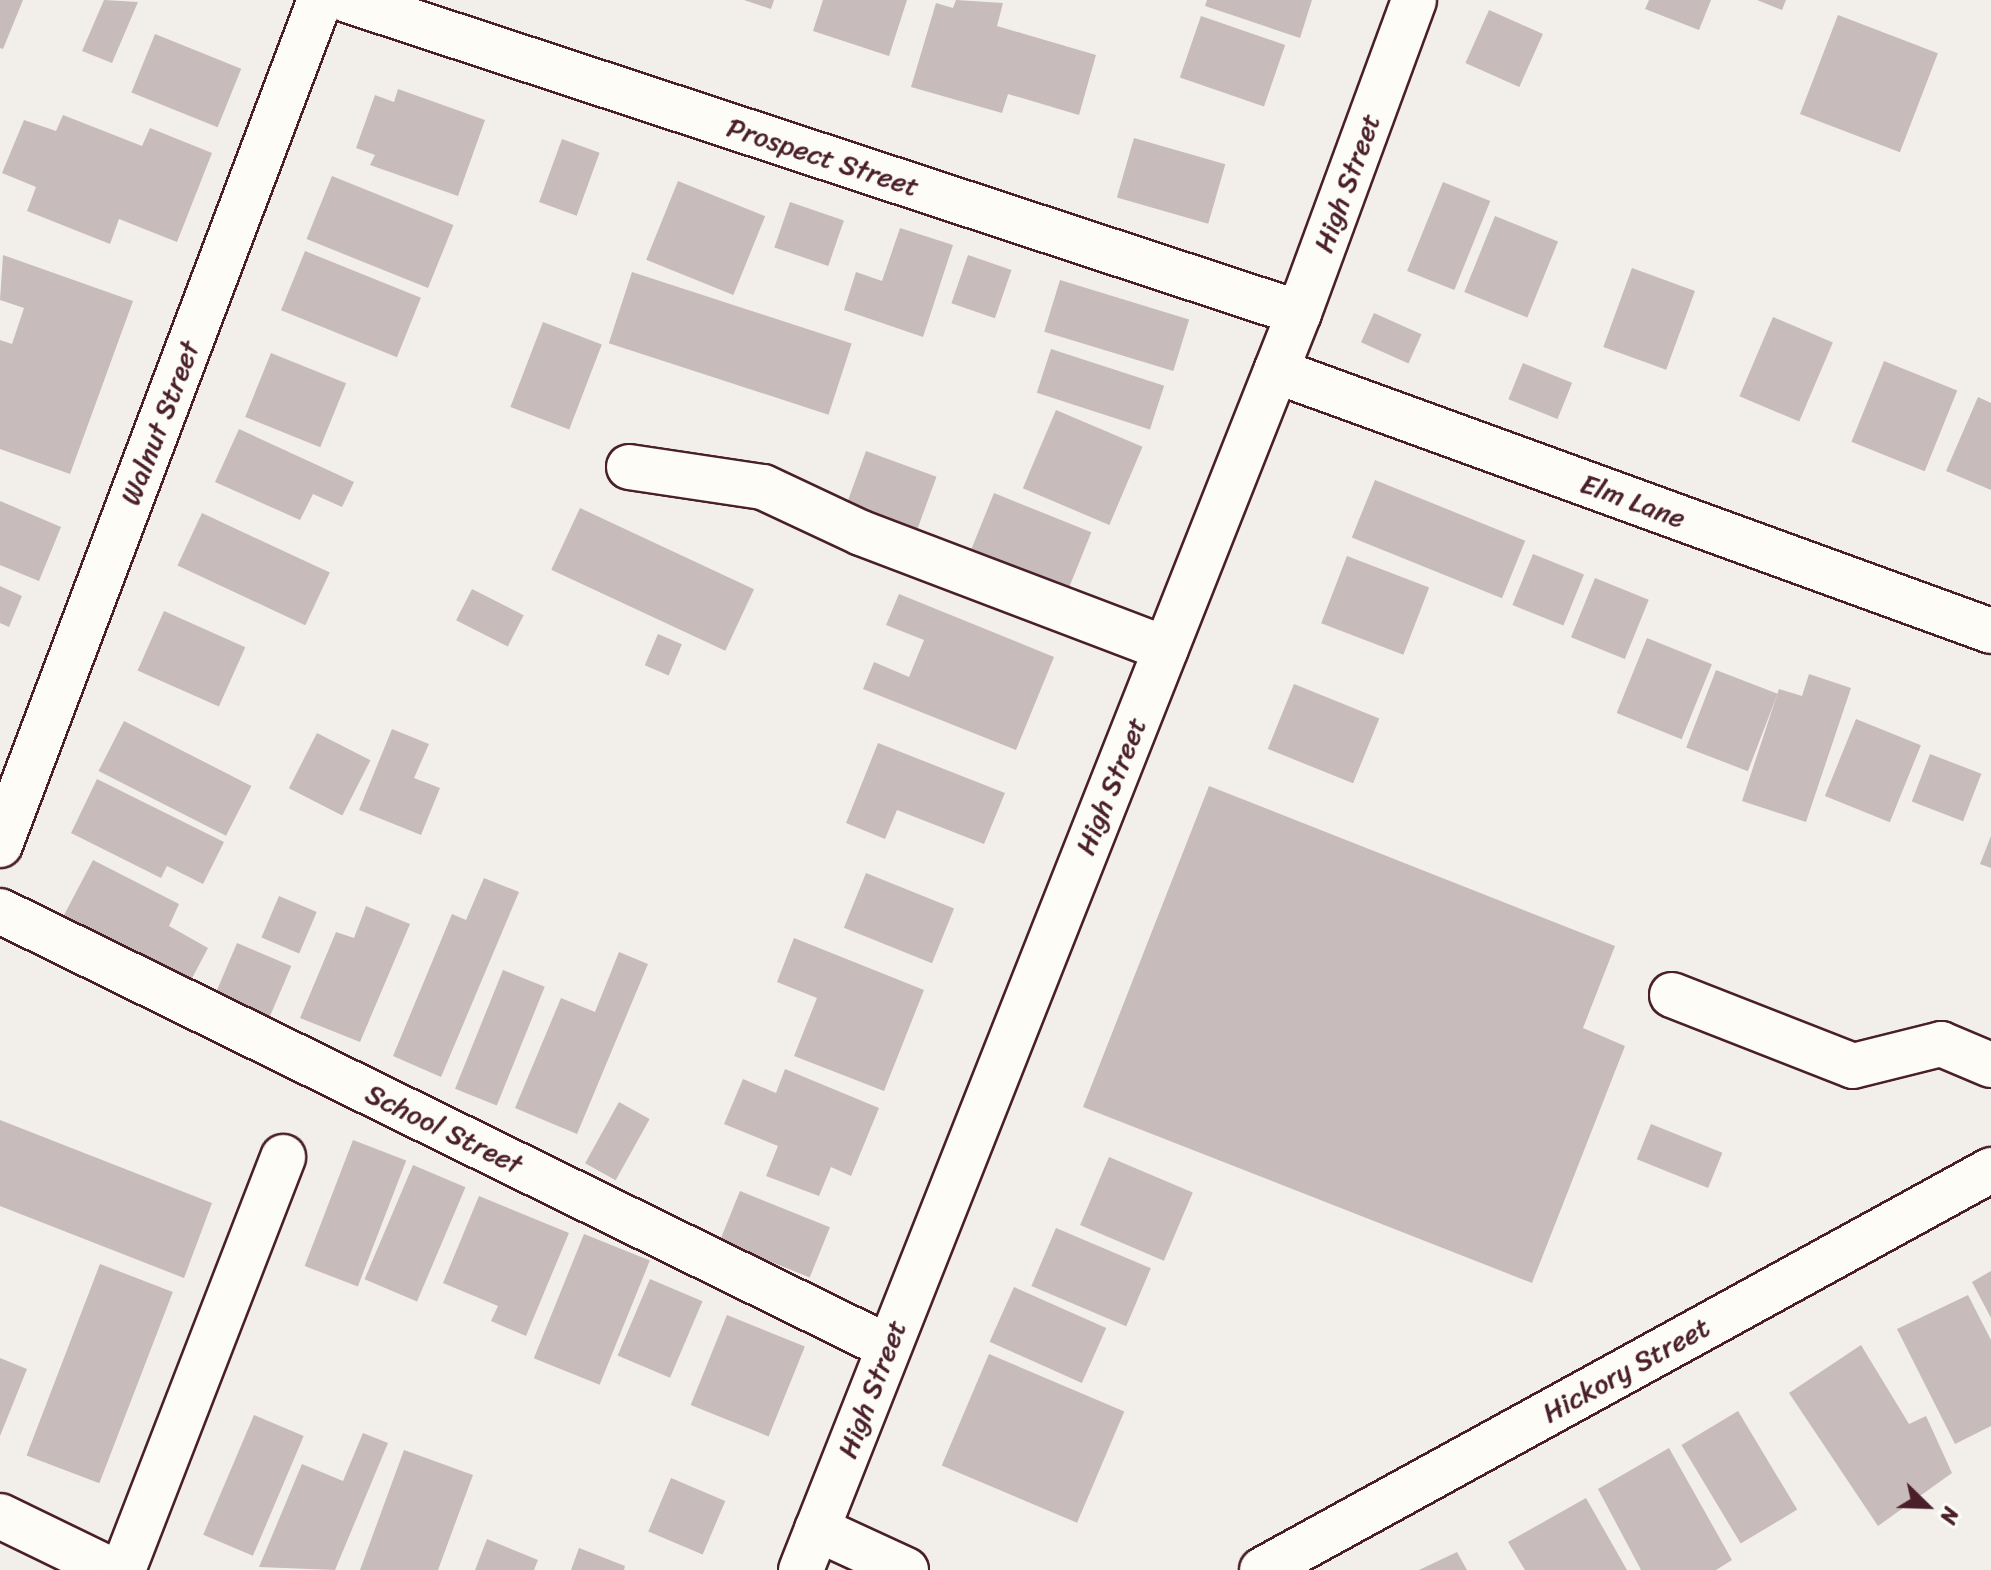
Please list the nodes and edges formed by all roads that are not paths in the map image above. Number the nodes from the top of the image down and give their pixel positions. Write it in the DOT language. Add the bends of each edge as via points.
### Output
graph roads {
  1 [pos="320,0"];
  2 [pos="347,0"];
  3 [pos="1414,0"];
  4 [pos="1299,313"];
  5 [pos="1276,371"];
  6 [pos="629,467"];
  7 [pos="1991,631"];
  8 [pos="1166,649"];
  9 [pos="0,845"];
  10 [pos="0,911"];
  11 [pos="1672,995"];
  12 [pos="1991,1065"];
  13 [pos="283,1157"];
  14 [pos="1991,1170"];
  15 [pos="888,1347"];
  16 [pos="0,1516"];
  17 [pos="817,1529"];
  18 [pos="111,1570"];
  19 [pos="123,1570"];
  20 [pos="801,1570"];
  21 [pos="906,1570"];
  22 [pos="1262,1570"];
  1 -- 9 [label="street, Walnut Street"];
  2 -- 4 [label="street, Prospect Street"];
  3 -- 4 [label="street, High Street"];
  4 -- 5 [label="street, High Street"];
  5 -- 7 [label="street, Elm Lane"];
  5 -- 8 [label="street, High Street"];
  6 -- 8 [label="street" via="763,487 875,539"];
  8 -- 15 [label="street, High Street"];
  10 -- 15 [label="street, School Street"];
  11 -- 12 [label="street" via="1853,1066 1941,1044"];
  13 -- 19 [label="street"];
  14 -- 22 [label="street, Hickory Street"];
  15 -- 17 [label="street, High Street"];
  16 -- 18 [label="street"];
  17 -- 20 [label="street, High Street"];
  17 -- 21 [label="street"];
}
